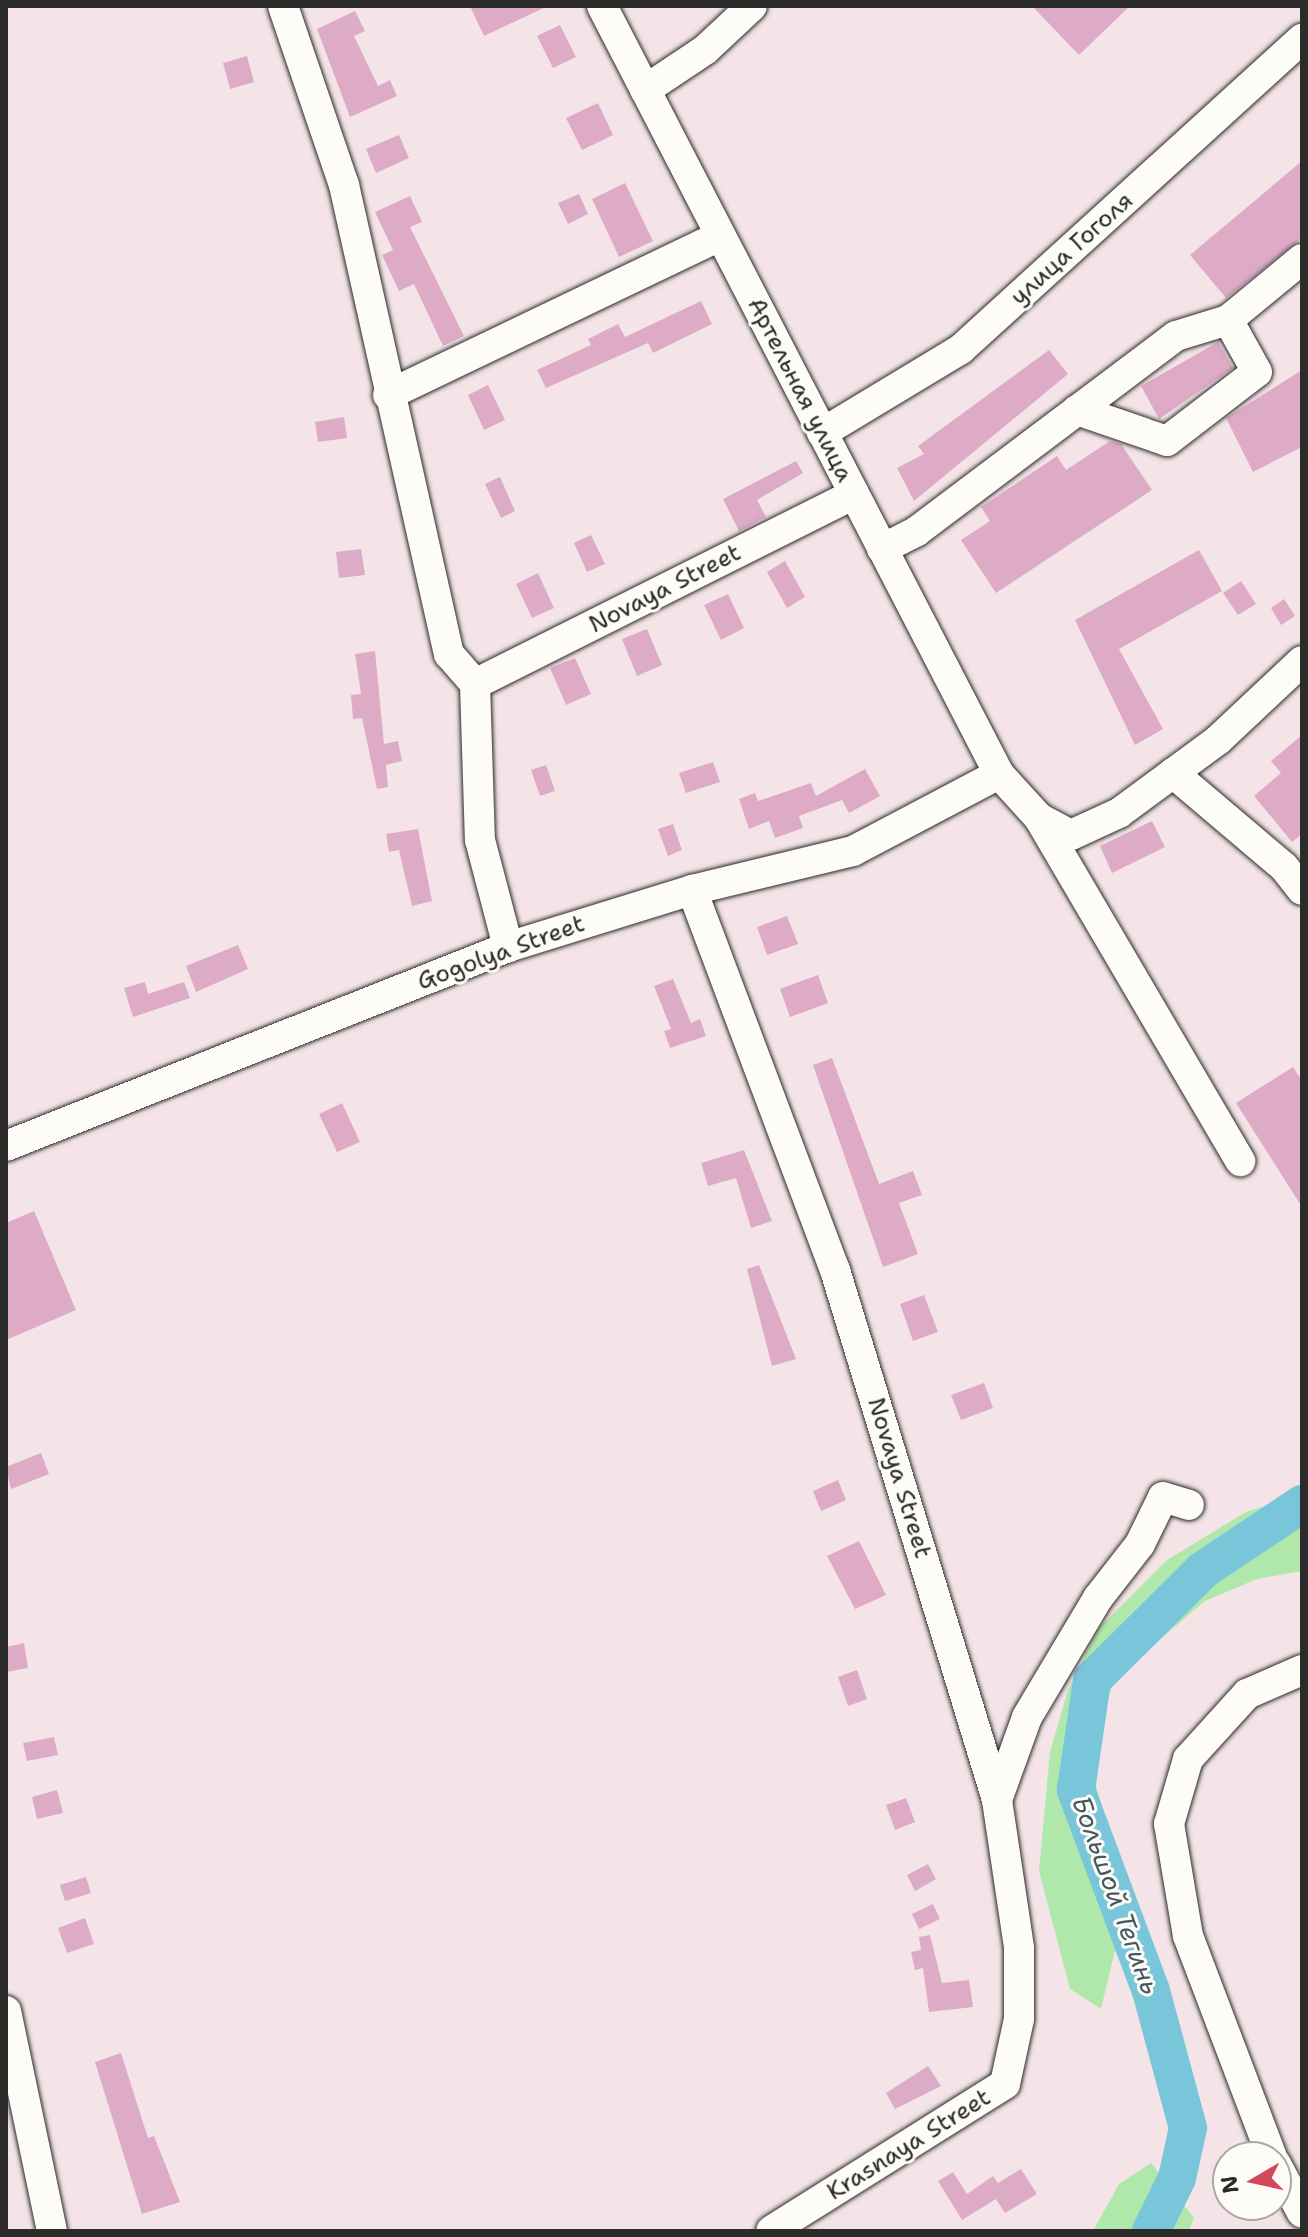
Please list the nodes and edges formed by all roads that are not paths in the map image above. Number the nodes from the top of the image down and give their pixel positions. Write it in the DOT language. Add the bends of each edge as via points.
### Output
graph roads {
  1 [pos="283,6"];
  2 [pos="602,6"];
  3 [pos="752,6"];
  4 [pos="1302,39"];
  5 [pos="645,90"];
  6 [pos="720,236"];
  7 [pos="1302,259"];
  8 [pos="1228,320"];
  9 [pos="388,395"];
  10 [pos="1077,410"];
  11 [pos="822,433"];
  12 [pos="854,494"];
  13 [pos="882,549"];
  14 [pos="1302,661"];
  15 [pos="475,684"];
  16 [pos="1173,773"];
  17 [pos="999,774"];
  18 [pos="1039,818"];
  19 [pos="1296,870"];
  20 [pos="692,890"];
  21 [pos="508,947"];
  22 [pos="6,1146"];
  23 [pos="1240,1161"];
  24 [pos="1189,1505"];
  25 [pos="1302,1670"];
  26 [pos="997,1800"];
  27 [pos="6,2011"];
  28 [pos="1005,2084"];
  29 [pos="15,2101"];
  30 [pos="1265,2141"];
  31 [pos="1292,2194"];
  32 [pos="1302,2213"];
  33 [pos="52,2231"];
  34 [pos="771,2231"];
  1 -- 9 [label="street" via="344,185"];
  2 -- 5 [label="street, Артельная улица"];
  3 -- 5 [label="street" via="705,50"];
  4 -- 11 [label="street, улица Гоголя" via="961,349"];
  5 -- 6 [label="street, Артельная улица"];
  6 -- 9 [label="street"];
  6 -- 11 [label="street, Артельная улица"];
  7 -- 8 [label="street"];
  8 -- 10 [label="street" via="1176,336"];
  8 -- 10 [label="street" via="1257,372 1167,441"];
  9 -- 15 [label="street" via="449,654"];
  10 -- 13 [label="street" via="917,531"];
  11 -- 12 [label="street, Артельная улица"];
  12 -- 13 [label="street, Артельная улица"];
  12 -- 15 [label="street, Novaya Street"];
  13 -- 17 [label="street, Артельная улица"];
  14 -- 16 [label="street"];
  15 -- 21 [label="street" via="480,840"];
  16 -- 18 [label="street" via="1119,813 1071,835"];
  16 -- 19 [label="street"];
  17 -- 18 [label="street, Артельная улица"];
  17 -- 20 [label="street, Gogolya Street" via="853,851"];
  18 -- 23 [label="street"];
  20 -- 21 [label="street, Gogolya Street"];
  20 -- 26 [label="street, Novaya Street" via="835,1270"];
  21 -- 22 [label="street, Gogolya Street"];
  24 -- 26 [label="street" via="1163,1497 1140,1544 1098,1598 1027,1717"];
  25 -- 30 [label="street" via="1247,1694 1188,1759 1169,1824 1188,1936"];
  26 -- 28 [label="street, Novaya Street" via="1019,1948 1019,2019"];
  27 -- 29 [label="street"];
  28 -- 34 [label="street, Krasnaya Street"];
  29 -- 33 [label="street"];
  31 -- 32 [label="street"];
}
